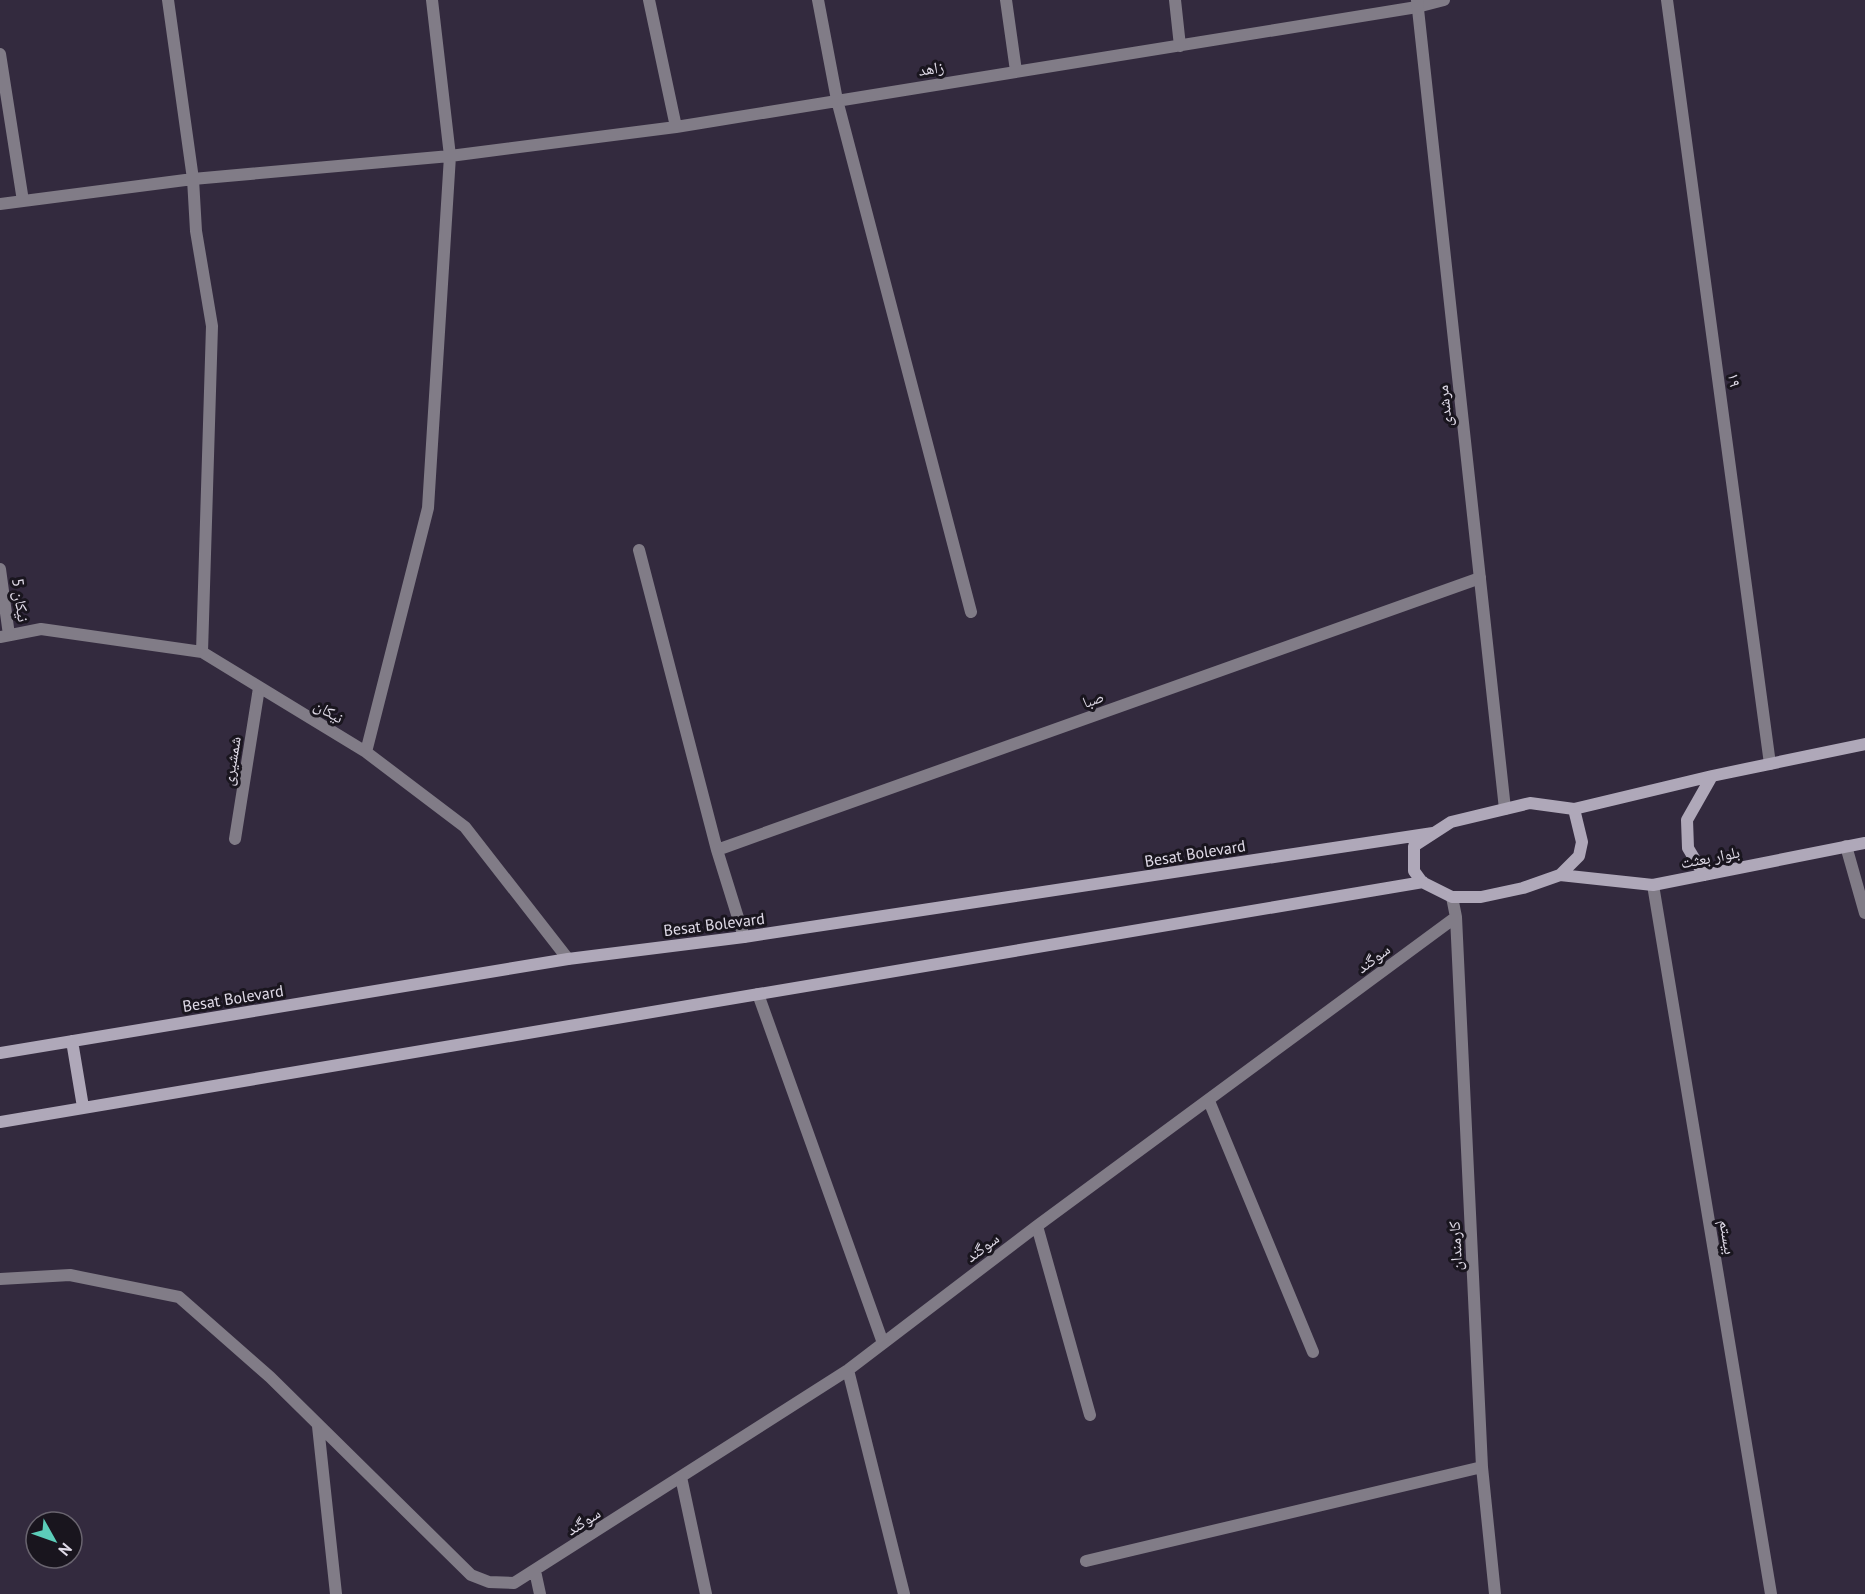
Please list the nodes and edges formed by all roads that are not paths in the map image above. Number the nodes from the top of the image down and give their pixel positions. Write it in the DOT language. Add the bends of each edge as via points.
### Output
graph roads {
  1 [pos="168,0"];
  2 [pos="432,0"];
  3 [pos="649,0"];
  4 [pos="818,0"];
  5 [pos="1005,0"];
  6 [pos="1174,0"];
  7 [pos="1444,0"];
  8 [pos="1667,0"];
  9 [pos="1417,3"];
  10 [pos="1180,46"];
  11 [pos="0,54"];
  12 [pos="1016,71"];
  13 [pos="837,100"];
  14 [pos="676,127"];
  15 [pos="450,156"];
  16 [pos="193,179"];
  17 [pos="23,201"];
  18 [pos="0,204"];
  19 [pos="639,550"];
  20 [pos="0,568"];
  21 [pos="1480,578"];
  22 [pos="972,612"];
  23 [pos="4,636"];
  24 [pos="202,652"];
  25 [pos="259,688"];
  26 [pos="1865,744"];
  27 [pos="366,752"];
  28 [pos="1770,764"];
  29 [pos="1712,776"];
  30 [pos="1505,809"];
  31 [pos="1574,809"];
  32 [pos="1433,833"];
  33 [pos="235,839"];
  34 [pos="1865,843"];
  35 [pos="1846,846"];
  36 [pos="717,850"];
  37 [pos="1560,875"];
  38 [pos="1704,875"];
  39 [pos="1423,882"];
  40 [pos="1653,885"];
  41 [pos="1452,897"];
  42 [pos="1865,913"];
  43 [pos="1456,917"];
  44 [pos="744,937"];
  45 [pos="567,959"];
  46 [pos="758,994"];
  47 [pos="72,1041"];
  48 [pos="0,1053"];
  49 [pos="1209,1101"];
  50 [pos="83,1107"];
  51 [pos="0,1122"];
  52 [pos="1037,1226"];
  53 [pos="0,1279"];
  54 [pos="883,1343"];
  55 [pos="1313,1352"];
  56 [pos="848,1370"];
  57 [pos="1089,1415"];
  58 [pos="318,1426"];
  59 [pos="1482,1467"];
  60 [pos="681,1477"];
  61 [pos="1086,1561"];
  62 [pos="536,1571"];
  63 [pos="336,1594"];
  64 [pos="540,1594"];
  65 [pos="706,1594"];
  66 [pos="904,1594"];
  67 [pos="1495,1594"];
  68 [pos="1771,1594"];
  1 -- 16 [label="street"];
  2 -- 15 [label="street"];
  3 -- 14 [label="street"];
  4 -- 13 [label="street"];
  5 -- 12 [label="street"];
  6 -- 10 [label="street"];
  7 -- 9 [label="street, زاهد"];
  8 -- 28 [label="street, ۱۹"];
  9 -- 10 [label="street, زاهد"];
  9 -- 21 [label="street, مرشدی"];
  10 -- 12 [label="street, زاهد"];
  11 -- 17 [label="street"];
  12 -- 13 [label="street, زاهد"];
  13 -- 14 [label="street, زاهد"];
  13 -- 22 [label="street"];
  14 -- 15 [label="street, زاهد"];
  15 -- 16 [label="street, زاهد"];
  15 -- 27 [label="street" via="428,508"];
  16 -- 17 [label="street, زاهد"];
  16 -- 24 [label="street" via="196,231 212,326"];
  17 -- 18 [label="street, زاهد"];
  19 -- 36 [label="street"];
  20 -- 23 [label="street, نیکان 5"];
  21 -- 30 [label="street, مرشدی"];
  21 -- 36 [label="street, صبا"];
  23 -- 24 [label="street, نیکان" via="41,629"];
  24 -- 25 [label="street, نیکان"];
  25 -- 27 [label="street, نیکان"];
  25 -- 33 [label="street, شمشیری"];
  26 -- 28 [label="main road"];
  27 -- 45 [label="street, نیکان" via="465,828"];
  28 -- 29 [label="main road"];
  29 -- 31 [label="main road"];
  29 -- 38 [label="main road" via="1687,820 1688,848"];
  30 -- 31 [label="main road" via="1530,803"];
  30 -- 32 [label="main road" via="1451,822"];
  31 -- 37 [label="main road" via="1582,842 1579,856"];
  32 -- 39 [label="main road" via="1414,846 1414,871"];
  32 -- 44 [label="main road, Besat Bolevard"];
  34 -- 35 [label="main road, بلوار بعثت"];
  35 -- 38 [label="main road, بلوار بعثت"];
  35 -- 42 [label="street"];
  36 -- 44 [label="street"];
  37 -- 40 [label="main road, بلوار بعثت"];
  37 -- 41 [label="main road" via="1481,897"];
  38 -- 40 [label="main road, بلوار بعثت"];
  39 -- 41 [label="main road"];
  39 -- 46 [label="main road"];
  40 -- 68 [label="street, بیستم"];
  41 -- 43 [label="street, کارمندان"];
  43 -- 49 [label="street, سوگند"];
  43 -- 59 [label="street, کارمندان"];
  44 -- 45 [label="main road, Besat Bolevard"];
  45 -- 47 [label="main road, Besat Bolevard"];
  46 -- 50 [label="main road"];
  46 -- 54 [label="street"];
  47 -- 48 [label="main road, Besat Bolevard"];
  47 -- 50 [label="main road"];
  49 -- 52 [label="street, سوگند"];
  49 -- 55 [label="street"];
  50 -- 51 [label="main road"];
  52 -- 54 [label="street, سوگند"];
  52 -- 57 [label="street"];
  53 -- 58 [label="street" via="70,1275 179,1297 270,1377"];
  54 -- 56 [label="street, سوگند"];
  56 -- 60 [label="street, سوگند"];
  56 -- 66 [label="street"];
  58 -- 62 [label="street, سوگند" via="471,1575 489,1582 514,1583"];
  58 -- 63 [label="street"];
  59 -- 61 [label="street"];
  59 -- 67 [label="street, کارمندان"];
  60 -- 62 [label="street, سوگند"];
  60 -- 65 [label="street"];
  62 -- 64 [label="street"];
}
